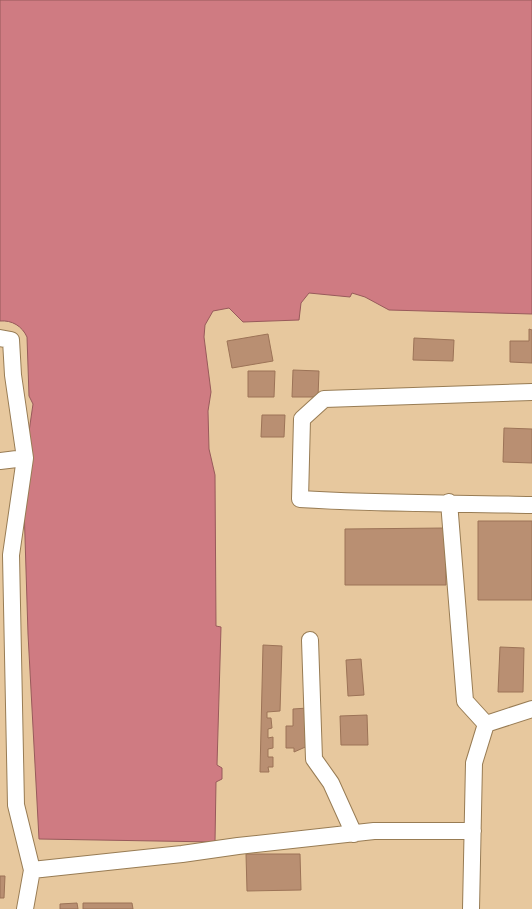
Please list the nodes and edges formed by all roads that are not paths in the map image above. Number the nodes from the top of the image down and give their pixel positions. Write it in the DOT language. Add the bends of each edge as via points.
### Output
graph roads {
  1 [pos="0,338"];
  2 [pos="532,392"];
  3 [pos="25,458"];
  4 [pos="0,461"];
  5 [pos="449,502"];
  6 [pos="532,505"];
  7 [pos="310,640"];
  8 [pos="532,709"];
  9 [pos="486,724"];
  10 [pos="473,831"];
  11 [pos="354,834"];
  12 [pos="32,870"];
  13 [pos="25,909"];
  14 [pos="471,909"];
  1 -- 3 [label="street" via="12,340 13,375"];
  2 -- 5 [label="street" via="324,398 302,419 300,499 367,503"];
  3 -- 4 [label="street"];
  3 -- 12 [label="street" via="11,555 16,805"];
  5 -- 6 [label="street"];
  5 -- 9 [label="street" via="465,701"];
  7 -- 11 [label="street" via="314,759 331,783"];
  8 -- 9 [label="street"];
  9 -- 10 [label="street" via="474,763"];
  10 -- 11 [label="street" via="374,831"];
  10 -- 14 [label="street"];
  11 -- 12 [label="street"];
  12 -- 13 [label="street"];
}
